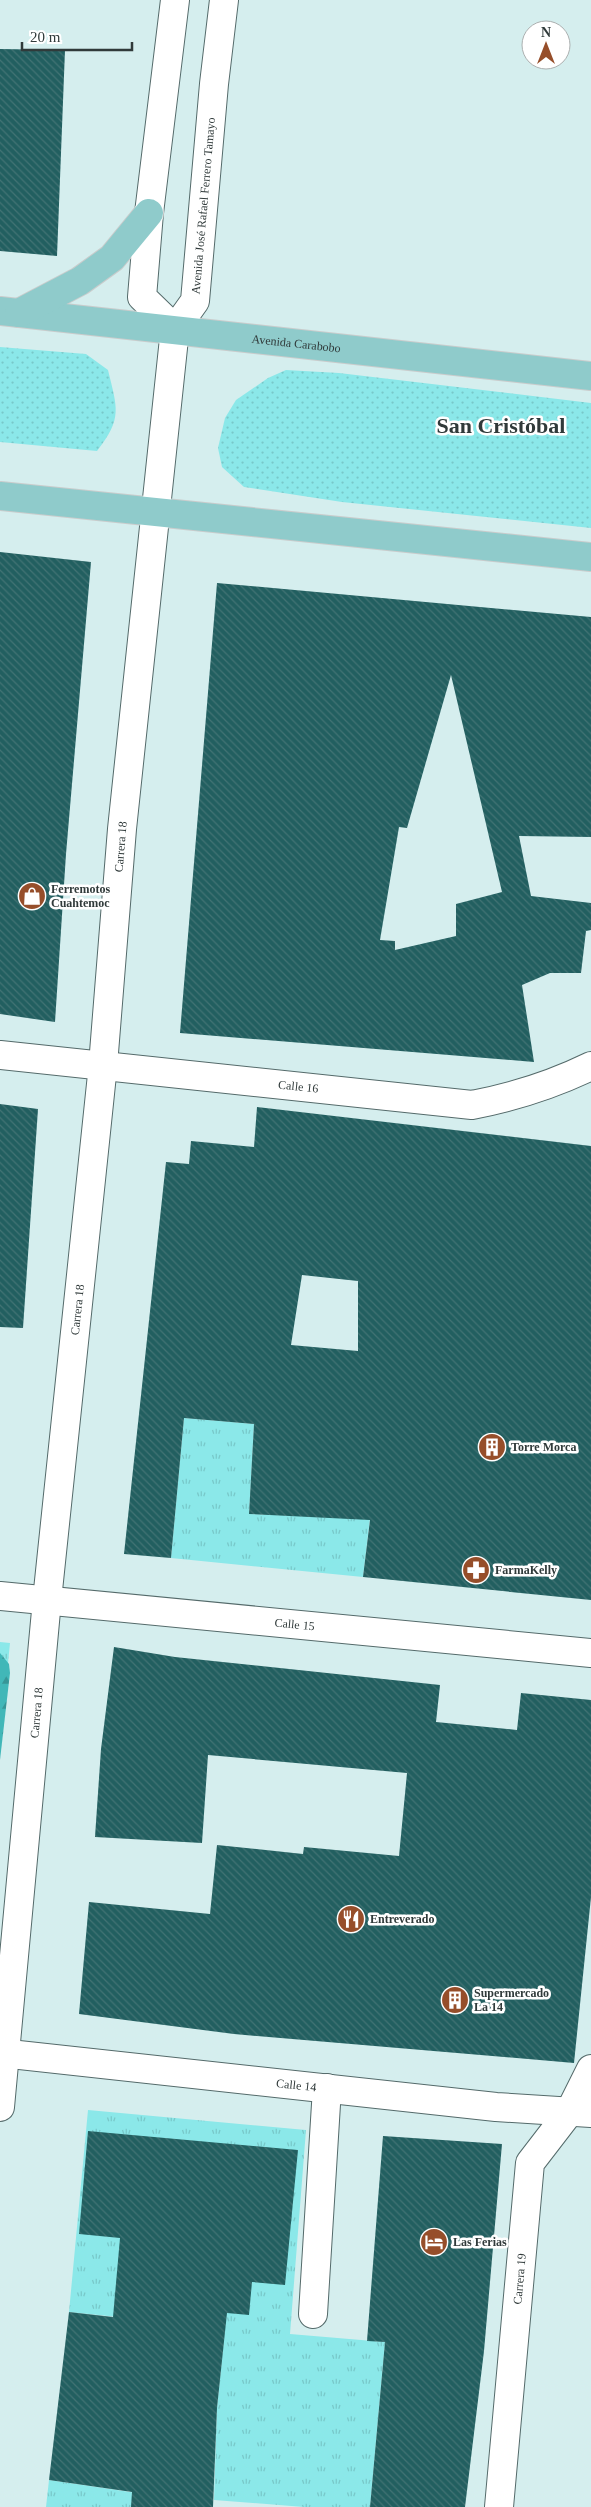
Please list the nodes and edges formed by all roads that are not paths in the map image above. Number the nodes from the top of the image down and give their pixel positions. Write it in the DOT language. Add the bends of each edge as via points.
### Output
graph roads {
  1 [pos="175,0"];
  2 [pos="224,0"];
  3 [pos="149,213"];
  4 [pos="10,312"];
  5 [pos="175,330"];
  6 [pos="591,376"];
  7 [pos="0,496"];
  8 [pos="155,512"];
  9 [pos="591,557"];
  10 [pos="0,1055"];
  11 [pos="103,1065"];
  12 [pos="591,1066"];
  13 [pos="0,1596"];
  14 [pos="47,1600"];
  15 [pos="591,1653"];
  16 [pos="2,2053"];
  17 [pos="591,2069"];
  18 [pos="327,2088"];
  19 [pos="0,2107"];
  20 [pos="580,2112"];
  21 [pos="313,2314"];
  22 [pos="499,2507"];
  1 -- 3 [label="street"];
  2 -- 5 [label="street, Avenida José Rafael Ferrero Tamayo" via="195,302"];
  3 -- 4 [label="main road" via="112,258 80,281"];
  3 -- 5 [label="street" via="142,297"];
  4 -- 5 [label="main road, Avenida Carabobo"];
  5 -- 6 [label="main road, Avenida Carabobo"];
  5 -- 8 [label="street, Carrera 18"];
  7 -- 8 [label="main road"];
  8 -- 9 [label="main road"];
  8 -- 11 [label="street, Carrera 18" via="122,829"];
  10 -- 11 [label="street, Calle 16"];
  11 -- 12 [label="street, Calle 16" via="472,1105 512,1098"];
  11 -- 14 [label="street, Carrera 18"];
  13 -- 14 [label="street, Calle 15"];
  14 -- 15 [label="street, Calle 15"];
  14 -- 16 [label="street, Carrera 18"];
  16 -- 18 [label="street, Calle 14"];
  16 -- 19 [label="street, Carrera 18"];
  17 -- 20 [label="street, Carrera 19"];
  18 -- 20 [label="street, Calle 14" via="496,2107"];
  18 -- 21 [label="street"];
  20 -- 22 [label="street, Carrera 19" via="530,2163"];
}
